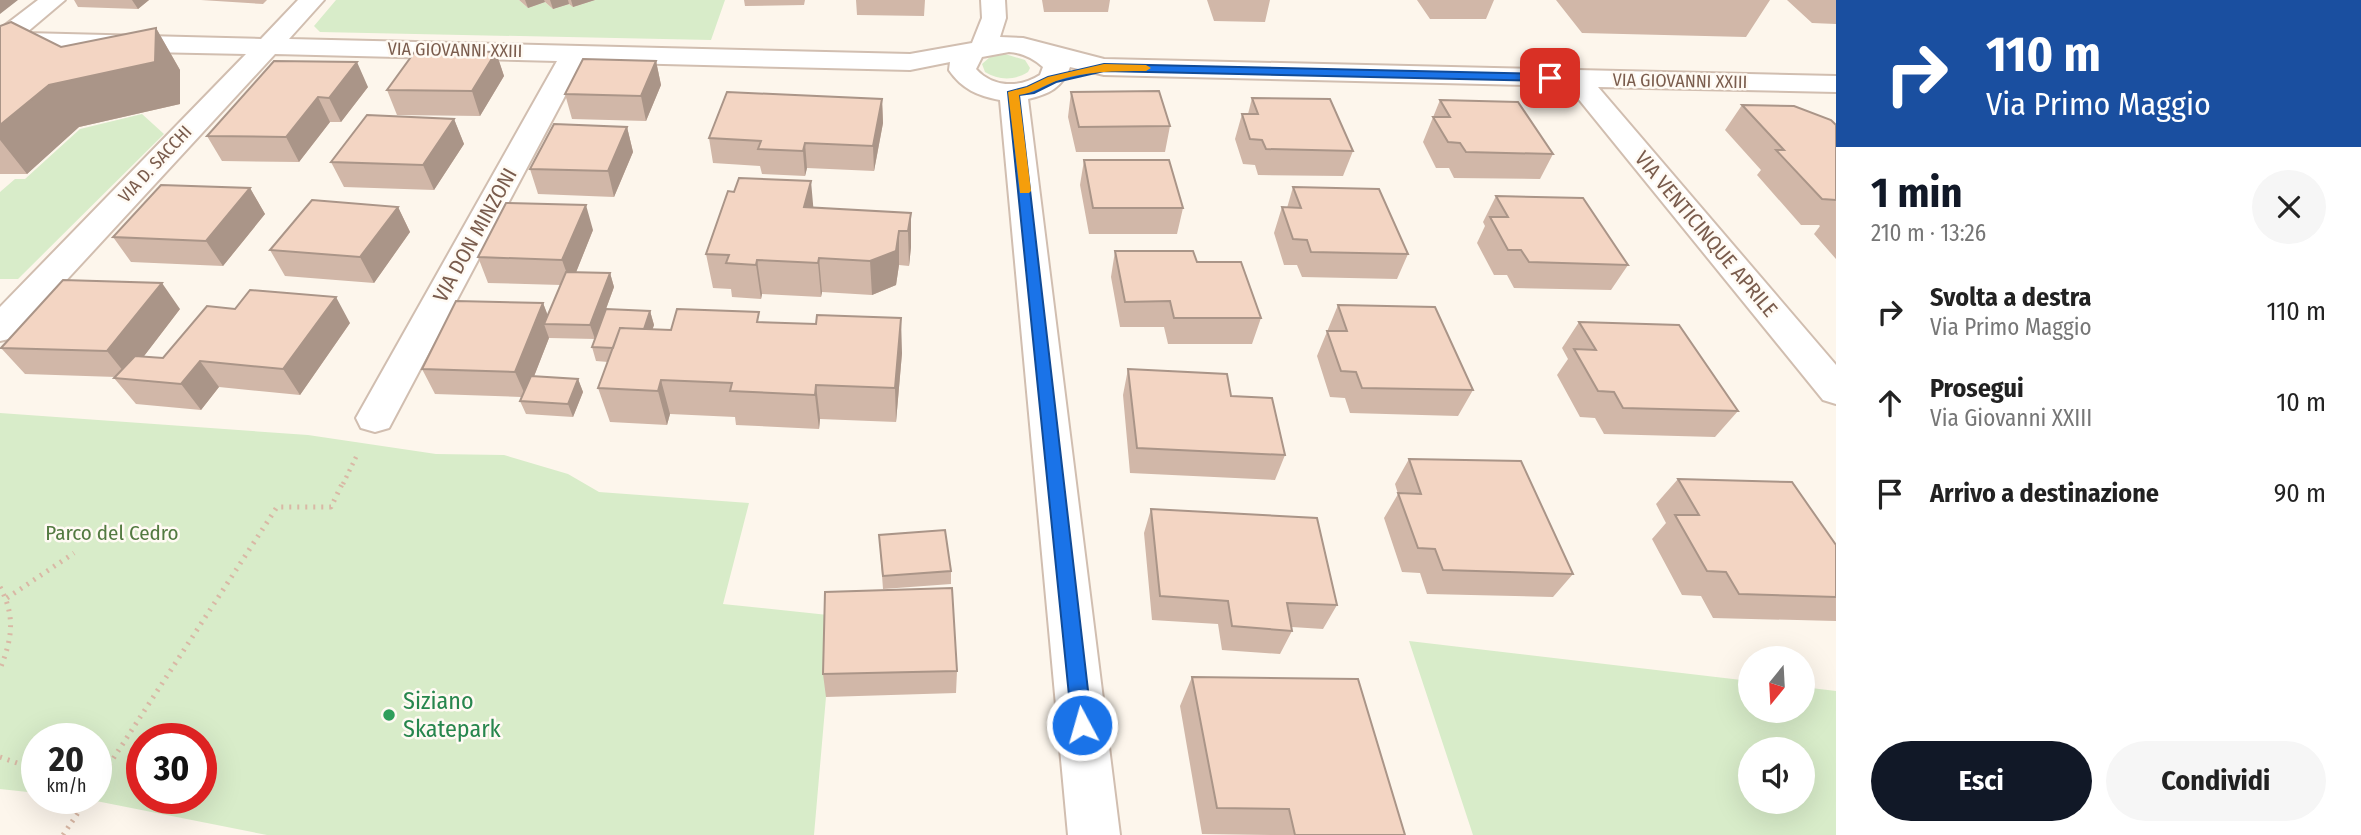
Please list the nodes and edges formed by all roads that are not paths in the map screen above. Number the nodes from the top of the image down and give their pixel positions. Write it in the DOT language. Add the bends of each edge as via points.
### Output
graph roads {
  1 [pos="53,0"];
  2 [pos="312,0"];
  3 [pos="993,9"];
  4 [pos="0,40"];
  5 [pos="267,47"];
  6 [pos="979,49"];
  7 [pos="1033,49"];
  8 [pos="575,53"];
  9 [pos="910,62"];
  10 [pos="1104,67"];
  11 [pos="967,78"];
  12 [pos="1576,78"];
  13 [pos="1052,79"];
  14 [pos="1836,84"];
  15 [pos="1013,92"];
  16 [pos="0,329"];
  17 [pos="1836,390"];
  18 [pos="375,418"];
  19 [pos="1094,835"];
  1 -- 4 [label="street"];
  2 -- 5 [label="street, VIA D. SACCHI"];
  3 -- 6 [label="street"];
  3 -- 7 [label="street"];
  4 -- 5 [label="street, VIA GIOVANNI XXIII"];
  5 -- 8 [label="street, VIA GIOVANNI XXIII"];
  5 -- 16 [label="street, VIA D. SACCHI"];
  6 -- 7 [label="street, VIA GIOVANNI XXIII" via="1001,44"];
  6 -- 9 [label="street, VIA GIOVANNI XXIII"];
  6 -- 11 [label="street" via="965,57 962,65"];
  7 -- 10 [label="street, VIA GIOVANNI XXIII"];
  7 -- 13 [label="street" via="1057,66"];
  8 -- 9 [label="street, VIA GIOVANNI XXIII"];
  8 -- 18 [label="street, VIA DON MINZONI"];
  9 -- 11 [label="street, VIA GIOVANNI XXIII"];
  10 -- 12 [label="street, VIA GIOVANNI XXIII"];
  10 -- 13 [label="street, VIA GIOVANNI XXIII"];
  11 -- 15 [label="street, VIA GIOVANNI XXIII" via="981,87"];
  12 -- 14 [label="street, VIA GIOVANNI XXIII"];
  12 -- 17 [label="street, VIA VENTICINQUE APRILE"];
  13 -- 15 [label="street, VIA GIOVANNI XXIII"];
  15 -- 19 [label="street"];
}
